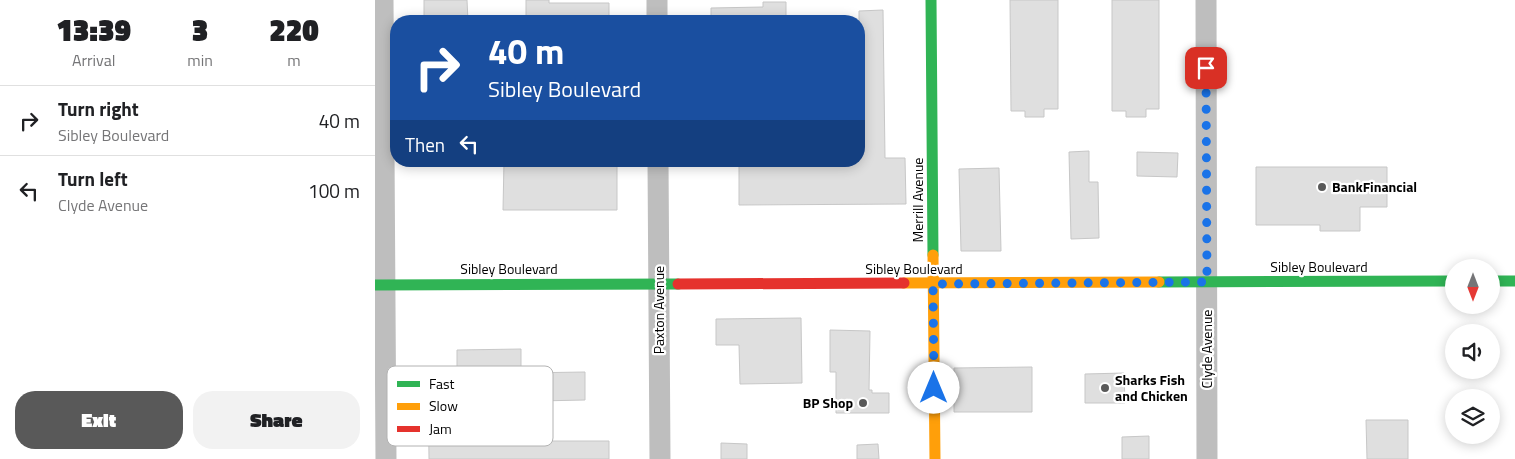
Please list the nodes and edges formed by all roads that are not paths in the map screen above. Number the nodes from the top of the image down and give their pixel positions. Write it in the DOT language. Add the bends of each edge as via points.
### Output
graph roads {
  1 [pos="383,0"];
  2 [pos="657,0"];
  3 [pos="931,0"];
  4 [pos="1206,0"];
  5 [pos="657,15"];
  6 [pos="658,167"];
  7 [pos="1445,281"];
  8 [pos="1500,281"];
  9 [pos="1515,281"];
  10 [pos="1207,282"];
  11 [pos="380,284"];
  12 [pos="659,284"];
  13 [pos="933,284"];
  14 [pos="386,459"];
  15 [pos="660,459"];
  16 [pos="935,459"];
  17 [pos="1207,459"];
  1 -- 11 [label="street"];
  2 -- 5 [label="street"];
  3 -- 13 [label="main road, Merrill Avenue"];
  4 -- 10 [label="street, Clyde Avenue"];
  6 -- 12 [label="street, Paxton Avenue"];
  7 -- 10 [label="main road, Sibley Boulevard"];
  8 -- 9 [label="main road"];
  10 -- 13 [label="main road, Sibley Boulevard"];
  10 -- 17 [label="street, Clyde Avenue"];
  11 -- 12 [label="main road, Sibley Boulevard"];
  11 -- 14 [label="street"];
  12 -- 13 [label="main road, Sibley Boulevard"];
  12 -- 15 [label="street, Paxton Avenue"];
  13 -- 16 [label="main road, Merrill Avenue"];
}
